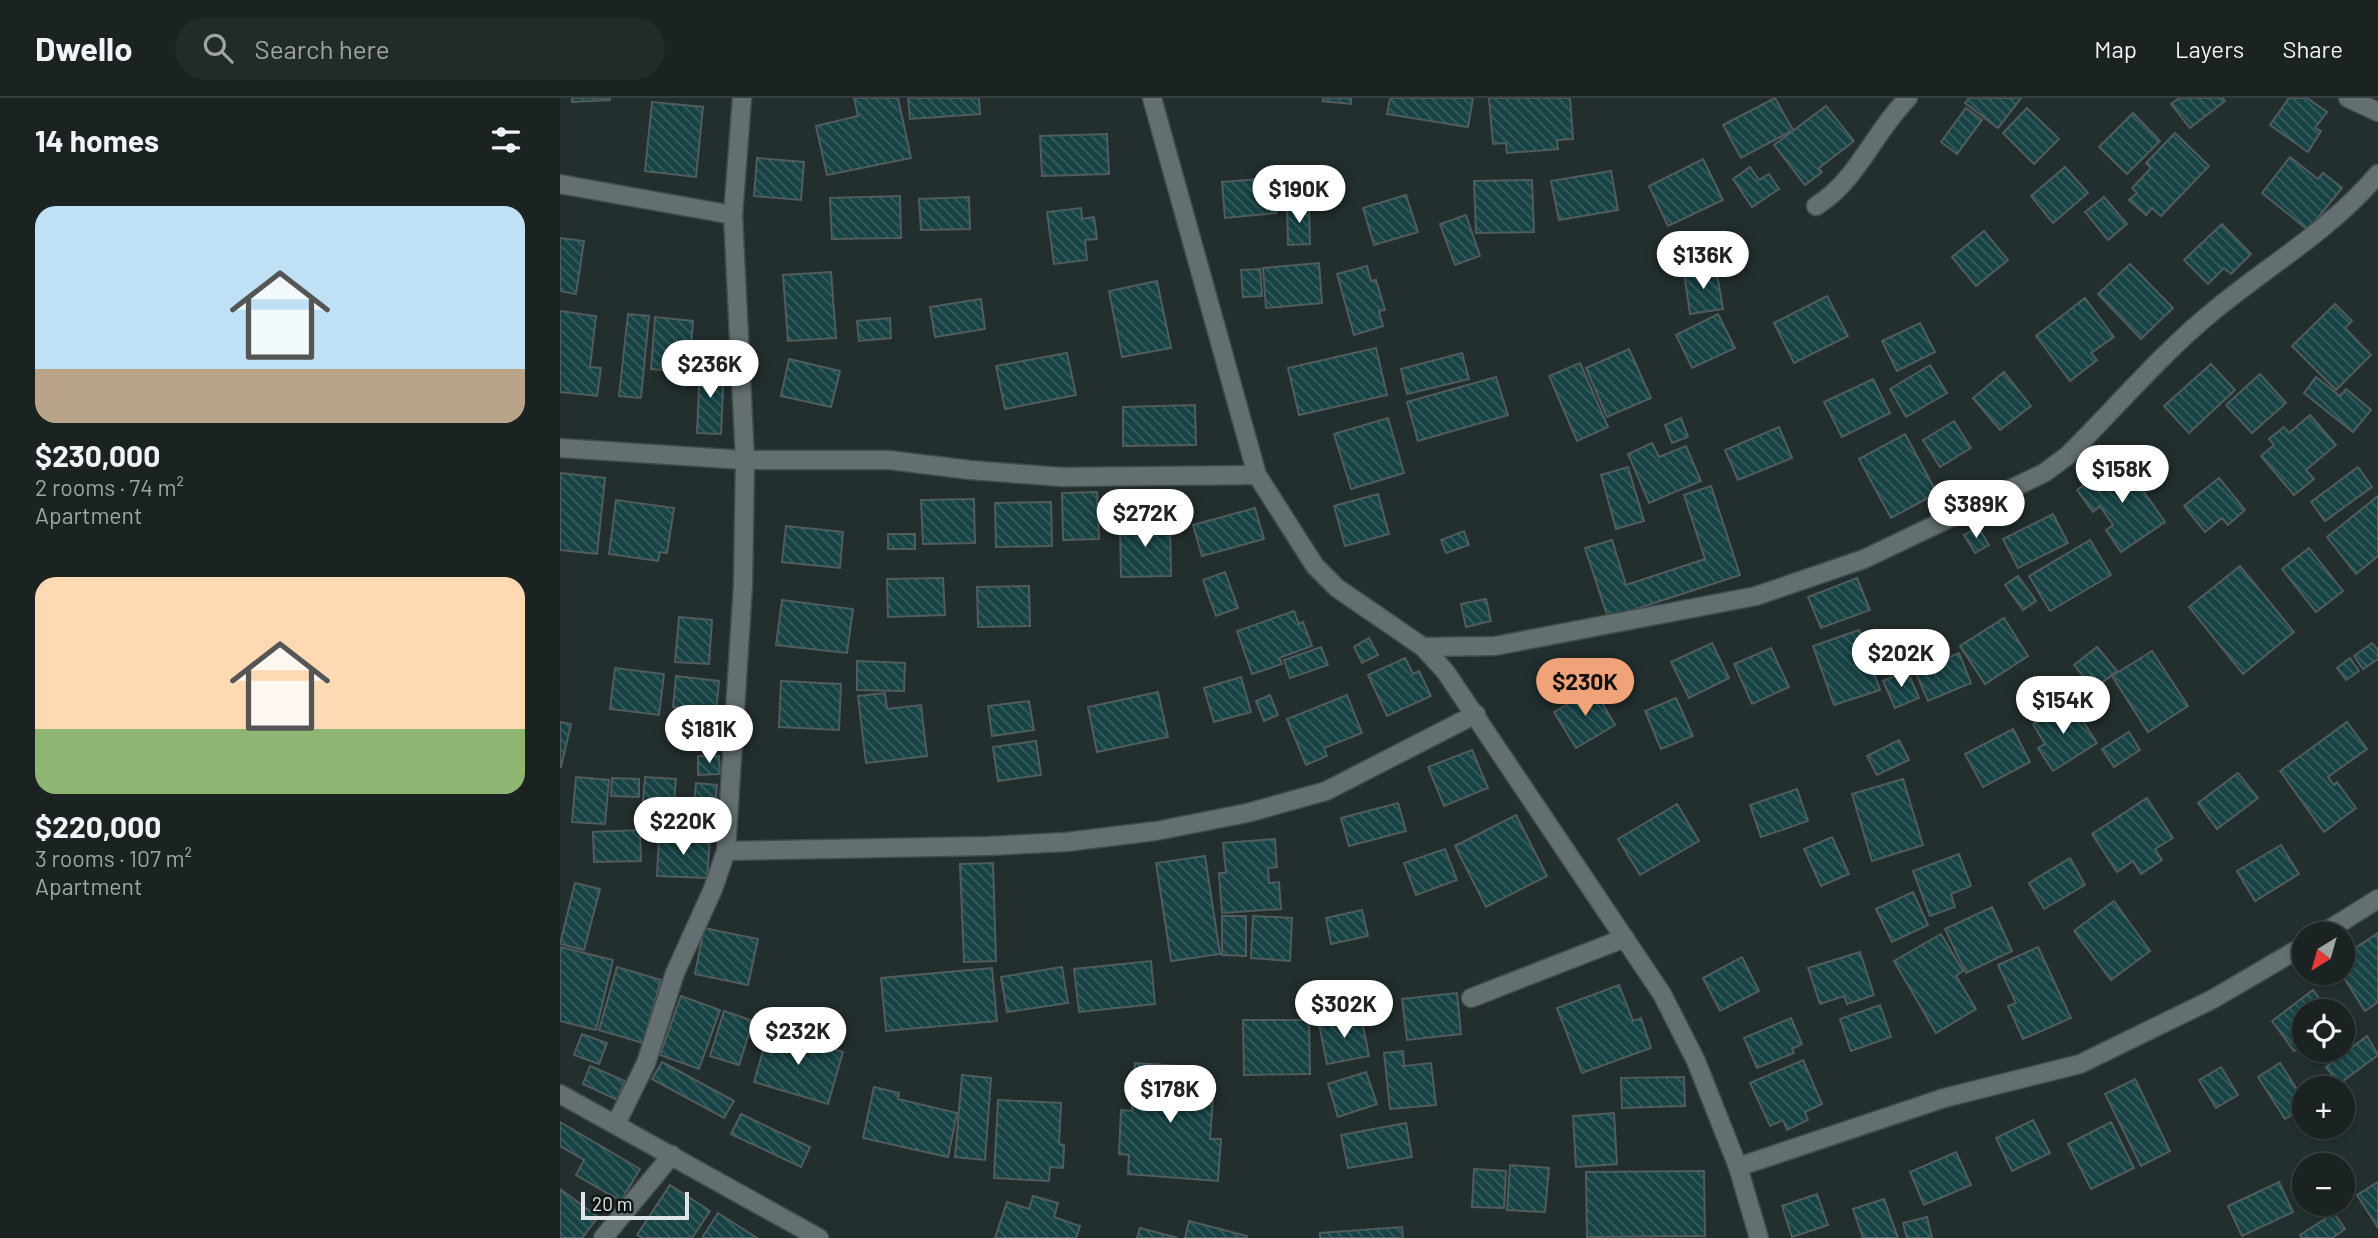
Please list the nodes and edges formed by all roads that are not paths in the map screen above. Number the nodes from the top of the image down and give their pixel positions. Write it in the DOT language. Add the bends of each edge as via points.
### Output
graph roads {
  1 [pos="742,98"];
  2 [pos="1152,98"];
  3 [pos="1908,98"];
  4 [pos="2348,98"];
  5 [pos="2378,112"];
  6 [pos="2378,174"];
  7 [pos="560,184"];
  8 [pos="1816,206"];
  9 [pos="733,215"];
  10 [pos="560,447"];
  11 [pos="745,460"];
  12 [pos="1257,475"];
  13 [pos="1423,647"];
  14 [pos="1476,714"];
  15 [pos="726,851"];
  16 [pos="2378,899"];
  17 [pos="2341,922"];
  18 [pos="1625,939"];
  19 [pos="2292,953"];
  20 [pos="1471,998"];
  21 [pos="560,1094"];
  22 [pos="616,1124"];
  23 [pos="672,1154"];
  24 [pos="1738,1167"];
  25 [pos="603,1238"];
  26 [pos="819,1238"];
  27 [pos="1759,1238"];
  1 -- 9 [label="street"];
  2 -- 12 [label="street"];
  3 -- 8 [label="street" via="1852,176 1836,194"];
  4 -- 5 [label="street"];
  6 -- 13 [label="street" via="2300,246 2207,316 2045,473 1864,559 1756,596 1495,646"];
  7 -- 9 [label="street"];
  9 -- 11 [label="street"];
  10 -- 11 [label="street"];
  11 -- 12 [label="street" via="889,460 1062,477"];
  11 -- 15 [label="street" via="743,585"];
  12 -- 13 [label="street" via="1315,566 1337,587"];
  13 -- 14 [label="street"];
  14 -- 15 [label="street" via="1326,791 1248,813 1156,831 988,846"];
  14 -- 18 [label="street"];
  15 -- 22 [label="street" via="674,973 646,1063"];
  16 -- 17 [label="street"];
  18 -- 20 [label="street"];
  18 -- 24 [label="street" via="1662,994 1696,1061"];
  19 -- 24 [label="street" via="2213,999 2080,1064 1944,1098"];
  21 -- 22 [label="street"];
  22 -- 23 [label="street"];
  23 -- 25 [label="street"];
  23 -- 26 [label="street"];
  24 -- 27 [label="street"];
}
